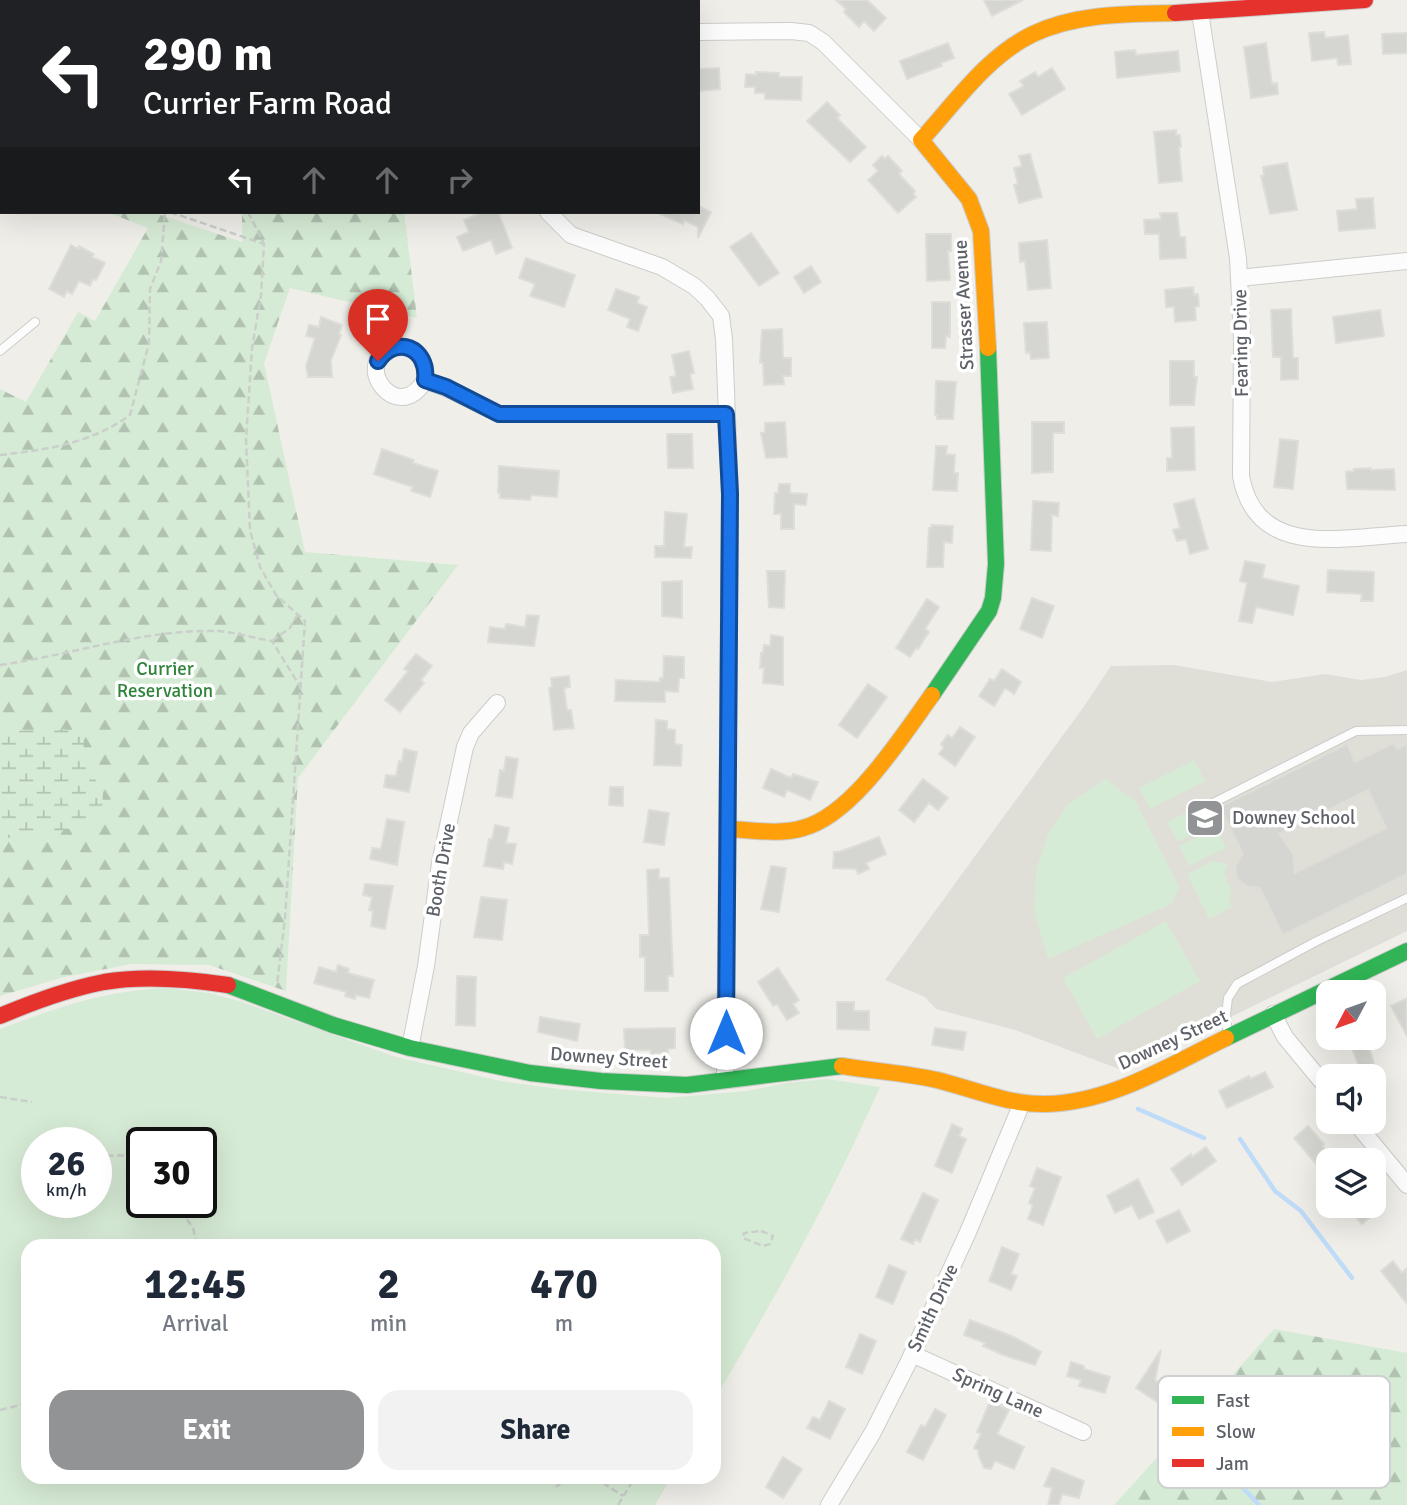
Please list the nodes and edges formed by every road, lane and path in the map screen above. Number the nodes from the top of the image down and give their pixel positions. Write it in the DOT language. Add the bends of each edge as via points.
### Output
graph roads {
  1 [pos="1365,0"];
  2 [pos="1200,12"];
  3 [pos="700,33"];
  4 [pos="921,140"];
  5 [pos="168,214"];
  6 [pos="174,214"];
  7 [pos="249,214"];
  8 [pos="550,214"];
  9 [pos="264,244"];
  10 [pos="1407,261"];
  11 [pos="1240,278"];
  12 [pos="35,322"];
  13 [pos="0,351"];
  14 [pos="425,380"];
  15 [pos="726,414"];
  16 [pos="0,455"];
  17 [pos="1407,534"];
  18 [pos="298,614"];
  19 [pos="272,641"];
  20 [pos="0,665"];
  21 [pos="301,688"];
  22 [pos="497,703"];
  23 [pos="1407,730"];
  24 [pos="1213,803"];
  25 [pos="727,829"];
  26 [pos="1407,898"];
  27 [pos="1407,951"];
  28 [pos="275,1003"];
  29 [pos="1273,1014"];
  30 [pos="0,1016"];
  31 [pos="1228,1037"];
  32 [pos="410,1048"];
  33 [pos="1316,1074"];
  34 [pos="725,1080"];
  35 [pos="0,1097"];
  36 [pos="32,1102"];
  37 [pos="1022,1102"];
  38 [pos="1365,1134"];
  39 [pos="1407,1185"];
  40 [pos="186,1218"];
  41 [pos="195,1239"];
  42 [pos="746,1240"];
  43 [pos="912,1354"];
  44 [pos="21,1405"];
  45 [pos="0,1410"];
  46 [pos="1083,1432"];
  47 [pos="560,1484"];
  48 [pos="605,1484"];
  49 [pos="631,1484"];
  50 [pos="556,1487"];
  51 [pos="623,1496"];
  52 [pos="618,1505"];
  53 [pos="829,1505"];
  1 -- 2 [label="street"];
  2 -- 4 [label="street" via="1096,16 1031,35 984,71"];
  2 -- 11 [label="street, Fearing Drive"];
  3 -- 4 [label="street" via="809,33"];
  4 -- 25 [label="street, Strasser Avenue" via="969,199 981,231 996,564 993,598 937,689 847,803 813,825"];
  5 -- 16 [label="path" via="161,261 150,289 149,343 130,415 77,443"];
  6 -- 9 [label="path"];
  7 -- 9 [label="path"];
  8 -- 15 [label="street" via="571,235 678,274 707,298 721,316"];
  9 -- 18 [label="path" via="246,440 250,530 260,567 276,595"];
  10 -- 11 [label="street"];
  11 -- 17 [label="street, Fearing Drive" via="1241,476 1244,494 1255,513 1290,536"];
  12 -- 13 [label="lane"];
  14 -- 15 [label="street" via="499,414"];
  15 -- 25 [label="street" via="730,494"];
  18 -- 19 [label="path" via="290,628"];
  18 -- 21 [label="path" via="305,621"];
  19 -- 20 [label="path" via="216,631 167,634"];
  19 -- 21 [label="path"];
  21 -- 28 [label="path"];
  22 -- 32 [label="street, Booth Drive" via="465,747 440,863"];
  23 -- 24 [label="lane" via="1356,731"];
  25 -- 34 [label="street"];
  26 -- 31 [label="lane" via="1237,985 1228,998"];
  27 -- 29 [label="street, Downey Street"];
  28 -- 30 [label="street, Downey Street" via="200,980 133,979 78,988"];
  28 -- 32 [label="street, Downey Street"];
  29 -- 31 [label="street, Downey Street"];
  29 -- 33 [label="street" via="1285,1037"];
  31 -- 37 [label="street, Downey Street" via="1100,1095 1049,1104"];
  32 -- 34 [label="street, Downey Street" via="530,1073 601,1081 687,1085"];
  34 -- 37 [label="street, Downey Street" via="841,1066 935,1080"];
  35 -- 36 [label="path"];
  37 -- 43 [label="street, Smith Drive"];
  38 -- 39 [label="street"];
  40 -- 41 [label="path"];
  42 -- 42 [label="path" via="765,1246 774,1237 767,1232 747,1233 743,1236"];
  43 -- 46 [label="street, Spring Lane"];
  43 -- 53 [label="street, Smith Drive"];
  44 -- 45 [label="path"];
  47 -- 50 [label="path"];
  48 -- 51 [label="path"];
  49 -- 51 [label="path"];
  51 -- 52 [label="path"];
}
